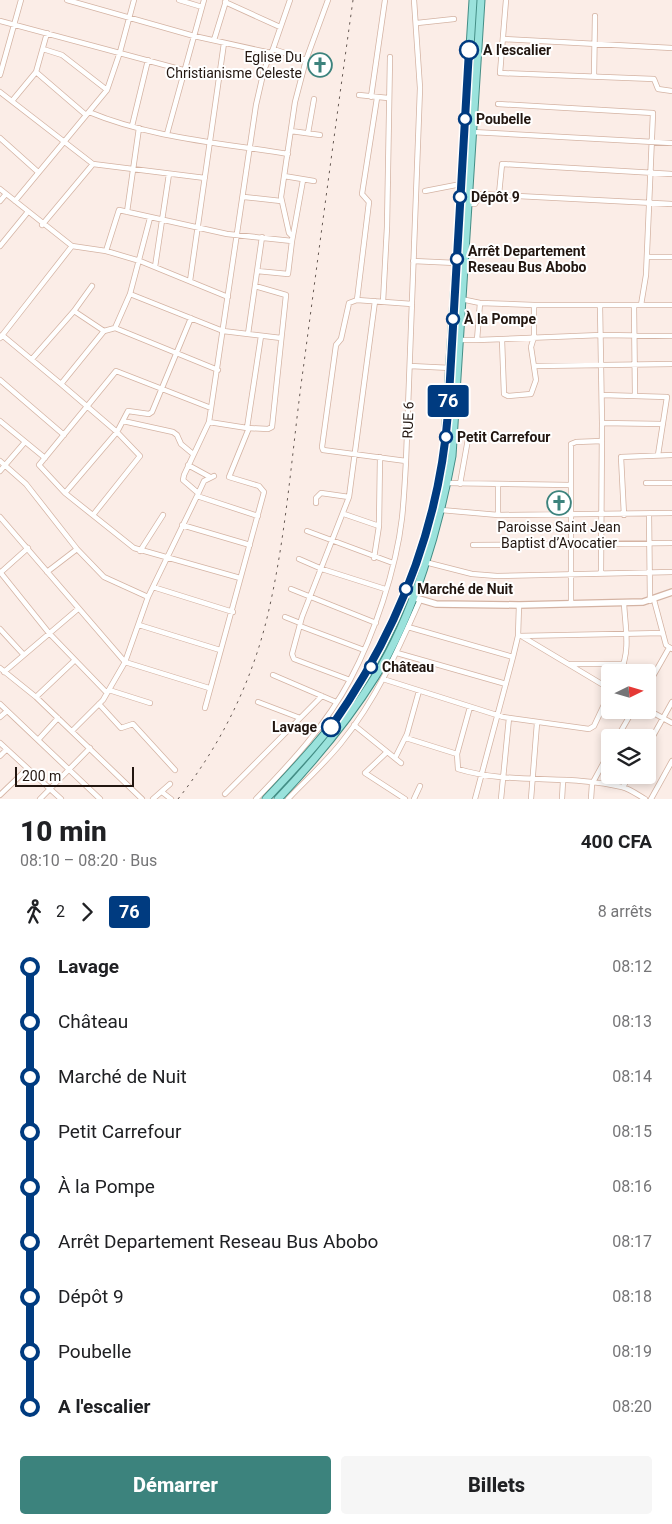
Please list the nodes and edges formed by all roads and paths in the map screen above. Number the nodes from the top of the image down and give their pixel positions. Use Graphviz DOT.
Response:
graph roads {
  1 [pos="22,0"];
  2 [pos="67,0"];
  3 [pos="134,0"];
  4 [pos="179,0"];
  5 [pos="204,0"];
  6 [pos="290,0"];
  7 [pos="328,0"];
  8 [pos="385,0"];
  9 [pos="414,0"];
  10 [pos="473,0"];
  11 [pos="482,0"];
  12 [pos="506,0"];
  13 [pos="226,1"];
  14 [pos="202,7"];
  15 [pos="595,16"];
  16 [pos="129,18"];
  17 [pos="454,19"];
  18 [pos="0,20"];
  19 [pos="417,23"];
  20 [pos="15,24"];
  21 [pos="280,27"];
  22 [pos="48,33"];
  23 [pos="194,36"];
  24 [pos="503,39"];
  25 [pos="214,40"];
  26 [pos="224,43"];
  27 [pos="593,44"];
  28 [pos="672,48"];
  29 [pos="43,49"];
  30 [pos="272,51"];
  31 [pos="120,52"];
  32 [pos="390,57"];
  33 [pos="148,60"];
  34 [pos="306,60"];
  35 [pos="183,70"];
  36 [pos="36,72"];
  37 [pos="0,75"];
  38 [pos="594,76"];
  39 [pos="107,90"];
  40 [pos="672,91"];
  41 [pos="0,92"];
  42 [pos="359,95"];
  43 [pos="371,97"];
  44 [pos="377,98"];
  45 [pos="388,98"];
  46 [pos="314,99"];
  47 [pos="12,101"];
  48 [pos="498,104"];
  49 [pos="87,114"];
  50 [pos="132,126"];
  51 [pos="139,128"];
  52 [pos="291,131"];
  53 [pos="472,132"];
  54 [pos="308,133"];
  55 [pos="167,134"];
  56 [pos="320,135"];
  57 [pos="0,138"];
  58 [pos="211,141"];
  59 [pos="652,142"];
  60 [pos="63,143"];
  61 [pos="672,143"];
  62 [pos="250,147"];
  63 [pos="288,154"];
  64 [pos="93,164"];
  65 [pos="132,170"];
  66 [pos="38,172"];
  67 [pos="170,174"];
  68 [pos="650,174"];
  69 [pos="672,174"];
  70 [pos="284,176"];
  71 [pos="205,178"];
  72 [pos="303,180"];
  73 [pos="314,181"];
  74 [pos="461,184"];
  75 [pos="0,190"];
  76 [pos="425,191"];
  77 [pos="6,194"];
  78 [pos="499,194"];
  79 [pos="244,197"];
  80 [pos="0,201"];
  81 [pos="15,201"];
  82 [pos="281,201"];
  83 [pos="649,203"];
  84 [pos="467,204"];
  85 [pos="672,204"];
  86 [pos="127,212"];
  87 [pos="27,213"];
  88 [pos="150,218"];
  89 [pos="163,221"];
  90 [pos="42,225"];
  91 [pos="198,228"];
  92 [pos="239,233"];
  93 [pos="262,237"];
  94 [pos="292,239"];
  95 [pos="0,246"];
  96 [pos="72,246"];
  97 [pos="106,251"];
  98 [pos="647,257"];
  99 [pos="672,258"];
  100 [pos="140,261"];
  101 [pos="413,261"];
  102 [pos="456,263"];
  103 [pos="155,267"];
  104 [pos="257,271"];
  105 [pos="190,281"];
  106 [pos="92,286"];
  107 [pos="255,286"];
  108 [pos="130,294"];
  109 [pos="228,297"];
  110 [pos="461,299"];
  111 [pos="358,300"];
  112 [pos="375,301"];
  113 [pos="383,302"];
  114 [pos="480,303"];
  115 [pos="412,304"];
  116 [pos="534,305"];
  117 [pos="641,305"];
  118 [pos="672,305"];
  119 [pos="600,306"];
  120 [pos="634,306"];
  121 [pos="74,311"];
  122 [pos="191,318"];
  123 [pos="114,328"];
  124 [pos="104,331"];
  125 [pos="223,331"];
  126 [pos="248,334"];
  127 [pos="601,335"];
  128 [pos="634,335"];
  129 [pos="261,336"];
  130 [pos="672,336"];
  131 [pos="1,337"];
  132 [pos="534,337"];
  133 [pos="281,338"];
  134 [pos="459,340"];
  135 [pos="477,340"];
  136 [pos="502,340"];
  137 [pos="178,354"];
  138 [pos="32,359"];
  139 [pos="635,364"];
  140 [pos="672,364"];
  141 [pos="602,365"];
  142 [pos="410,366"];
  143 [pos="535,366"];
  144 [pos="454,368"];
  145 [pos="218,370"];
  146 [pos="0,380"];
  147 [pos="61,384"];
  148 [pos="162,388"];
  149 [pos="602,395"];
  150 [pos="635,395"];
  151 [pos="87,408"];
  152 [pos="211,408"];
  153 [pos="0,421"];
  154 [pos="123,421"];
  155 [pos="209,422"];
  156 [pos="602,423"];
  157 [pos="663,424"];
  158 [pos="248,428"];
  159 [pos="117,432"];
  160 [pos="64,435"];
  161 [pos="468,439"];
  162 [pos="602,441"];
  163 [pos="25,442"];
  164 [pos="356,453"];
  165 [pos="193,454"];
  166 [pos="658,455"];
  167 [pos="672,455"];
  168 [pos="380,457"];
  169 [pos="45,458"];
  170 [pos="0,461"];
  171 [pos="406,461"];
  172 [pos="5,465"];
  173 [pos="188,465"];
  174 [pos="0,472"];
  175 [pos="447,482"];
  176 [pos="646,483"];
  177 [pos="672,483"];
  178 [pos="460,484"];
  179 [pos="498,485"];
  180 [pos="570,485"];
  181 [pos="65,493"];
  182 [pos="198,495"];
  183 [pos="349,497"];
  184 [pos="316,503"];
  185 [pos="441,510"];
  186 [pos="672,513"];
  187 [pos="344,514"];
  188 [pos="624,514"];
  189 [pos="649,514"];
  190 [pos="93,515"];
  191 [pos="163,515"];
  192 [pos="570,515"];
  193 [pos="602,515"];
  194 [pos="258,516"];
  195 [pos="498,516"];
  196 [pos="0,517"];
  197 [pos="182,525"];
  198 [pos="379,526"];
  199 [pos="307,531"];
  200 [pos="332,542"];
  201 [pos="672,543"];
  202 [pos="570,544"];
  203 [pos="602,544"];
  204 [pos="649,544"];
  205 [pos="250,545"];
  206 [pos="474,546"];
  207 [pos="28,548"];
  208 [pos="77,549"];
  209 [pos="140,551"];
  210 [pos="166,557"];
  211 [pos="374,558"];
  212 [pos="299,559"];
  213 [pos="425,562"];
  214 [pos="393,563"];
  215 [pos="322,569"];
  216 [pos="47,572"];
  217 [pos="672,572"];
  218 [pos="0,573"];
  219 [pos="601,573"];
  220 [pos="649,573"];
  221 [pos="570,574"];
  222 [pos="240,578"];
  223 [pos="153,587"];
  224 [pos="291,588"];
  225 [pos="385,589"];
  226 [pos="672,592"];
  227 [pos="311,596"];
  228 [pos="148,597"];
  229 [pos="416,598"];
  230 [pos="652,601"];
  231 [pos="624,603"];
  232 [pos="571,604"];
  233 [pos="519,605"];
  234 [pos="78,609"];
  235 [pos="232,612"];
  236 [pos="286,617"];
  237 [pos="376,623"];
  238 [pos="139,625"];
  239 [pos="300,625"];
  240 [pos="408,627"];
  241 [pos="0,629"];
  242 [pos="50,633"];
  243 [pos="663,633"];
  244 [pos="626,634"];
  245 [pos="520,636"];
  246 [pos="671,648"];
  247 [pos="220,650"];
  248 [pos="364,650"];
  249 [pos="397,653"];
  250 [pos="23,654"];
  251 [pos="514,657"];
  252 [pos="75,660"];
  253 [pos="125,662"];
  254 [pos="569,664"];
  255 [pos="601,664"];
  256 [pos="624,664"];
  257 [pos="2,670"];
  258 [pos="656,672"];
  259 [pos="272,675"];
  260 [pos="383,678"];
  261 [pos="350,680"];
  262 [pos="506,684"];
  263 [pos="601,685"];
  264 [pos="209,688"];
  265 [pos="108,691"];
  266 [pos="419,691"];
  267 [pos="322,696"];
  268 [pos="36,698"];
  269 [pos="258,702"];
  270 [pos="336,702"];
  271 [pos="672,702"];
  272 [pos="150,703"];
  273 [pos="0,704"];
  274 [pos="99,704"];
  275 [pos="470,707"];
  276 [pos="205,708"];
  277 [pos="601,710"];
  278 [pos="7,711"];
  279 [pos="656,714"];
  280 [pos="497,715"];
  281 [pos="0,717"];
  282 [pos="58,718"];
  283 [pos="300,718"];
  284 [pos="510,718"];
  285 [pos="663,718"];
  286 [pos="537,723"];
  287 [pos="672,723"];
  288 [pos="354,725"];
  289 [pos="72,731"];
  290 [pos="656,731"];
  291 [pos="406,738"];
  292 [pos="38,740"];
  293 [pos="0,743"];
  294 [pos="90,748"];
  295 [pos="6,750"];
  296 [pos="387,752"];
  297 [pos="457,754"];
  298 [pos="0,756"];
  299 [pos="395,758"];
  300 [pos="672,761"];
  301 [pos="401,763"];
  302 [pos="601,768"];
  303 [pos="27,769"];
  304 [pos="69,769"];
  305 [pos="175,770"];
  306 [pos="480,776"];
  307 [pos="503,777"];
  308 [pos="532,778"];
  309 [pos="563,781"];
  310 [pos="170,784"];
  311 [pos="592,784"];
  312 [pos="626,784"];
  313 [pos="420,786"];
  314 [pos="624,787"];
  315 [pos="50,789"];
  316 [pos="162,792"];
  317 [pos="226,794"];
  318 [pos="0,795"];
  319 [pos="40,799"];
  320 [pos="61,799"];
  321 [pos="100,799"];
  322 [pos="142,799"];
  323 [pos="153,799"];
  324 [pos="171,799"];
  325 [pos="256,799"];
  326 [pos="266,799"];
  327 [pos="278,799"];
  328 [pos="288,799"];
  329 [pos="405,799"];
  330 [pos="414,799"];
  331 [pos="475,799"];
  332 [pos="501,799"];
  333 [pos="530,799"];
  334 [pos="562,799"];
  335 [pos="592,799"];
  336 [pos="645,799"];
  337 [pos="651,799"];
  1 -- 20 [label="street"];
  2 -- 16 [label="street"];
  3 -- 16 [label="street"];
  4 -- 14 [label="street"];
  5 -- 14 [label="street"];
  6 -- 21 [label="street"];
  7 -- 34 [label="street"];
  8 -- 43 [label="street"];
  9 -- 19 [label="street, RUE 6"];
  10 -- 74 [label="main road"];
  11 -- 53 [label="main road"];
  12 -- 24 [label="street"];
  13 -- 21 [label="street"];
  13 -- 25 [label="street"];
  14 -- 23 [label="street"];
  15 -- 27 [label="street"];
  16 -- 23 [label="street"];
  16 -- 31 [label="street"];
  17 -- 19 [label="street"];
  18 -- 20 [label="street"];
  19 -- 101 [label="street, RUE 6"];
  20 -- 22 [label="street"];
  20 -- 37 [label="street"];
  21 -- 30 [label="street"];
  22 -- 29 [label="street"];
  22 -- 31 [label="street"];
  23 -- 25 [label="street"];
  23 -- 35 [label="street"];
  24 -- 27 [label="street"];
  24 -- 38 [label="street"];
  25 -- 26 [label="street"];
  26 -- 30 [label="street"];
  26 -- 58 [label="street"];
  27 -- 28 [label="street"];
  27 -- 38 [label="street"];
  29 -- 36 [label="street"];
  29 -- 39 [label="street"];
  30 -- 34 [label="street"];
  30 -- 62 [label="street"];
  31 -- 33 [label="street"];
  31 -- 39 [label="street"];
  32 -- 45 [label="street"];
  33 -- 35 [label="street"];
  33 -- 50 [label="street"];
  34 -- 52 [label="street"];
  35 -- 55 [label="street"];
  36 -- 47 [label="street"];
  36 -- 49 [label="street"];
  38 -- 40 [label="street"];
  39 -- 49 [label="street"];
  41 -- 47 [label="street"];
  42 -- 43 [label="street"];
  43 -- 44 [label="street"];
  44 -- 45 [label="street"];
  44 -- 111 [label="street"];
  45 -- 113 [label="street"];
  46 -- 54 [label="street"];
  47 -- 60 [label="street"];
  48 -- 59 [label="street"];
  49 -- 50 [label="street"];
  49 -- 60 [label="street"];
  50 -- 51 [label="street"];
  51 -- 55 [label="street"];
  51 -- 65 [label="street"];
  52 -- 54 [label="street"];
  52 -- 63 [label="street"];
  53 -- 59 [label="street"];
  53 -- 84 [label="main road"];
  54 -- 56 [label="street"];
  55 -- 58 [label="street"];
  57 -- 66 [label="street"];
  58 -- 62 [label="street"];
  58 -- 71 [label="street"];
  59 -- 61 [label="street"];
  59 -- 68 [label="street"];
  60 -- 64 [label="street"];
  60 -- 66 [label="street"];
  62 -- 63 [label="street"];
  62 -- 79 [label="street"];
  63 -- 70 [label="street"];
  64 -- 65 [label="street"];
  64 -- 90 [label="street"];
  65 -- 67 [label="street"];
  65 -- 86 [label="street"];
  66 -- 81 [label="street"];
  67 -- 71 [label="street"];
  67 -- 89 [label="street"];
  68 -- 69 [label="street"];
  68 -- 78 [label="street"];
  68 -- 83 [label="street"];
  70 -- 72 [label="street"];
  70 -- 82 [label="street"];
  71 -- 91 [label="street"];
  72 -- 73 [label="street"];
  72 -- 94 [label="street"];
  74 -- 76 [label="street"];
  74 -- 102 [label="main road"];
  75 -- 77 [label="street"];
  77 -- 80 [label="street"];
  77 -- 81 [label="street"];
  78 -- 83 [label="street"];
  78 -- 84 [label="street"];
  79 -- 82 [label="street"];
  79 -- 92 [label="street"];
  81 -- 87 [label="street"];
  82 -- 94 [label="street"];
  83 -- 85 [label="street"];
  83 -- 98 [label="street"];
  84 -- 110 [label="main road"];
  86 -- 88 [label="street"];
  86 -- 97 [label="street"];
  87 -- 90 [label="street"];
  87 -- 95 [label="street"];
  88 -- 89 [label="street"];
  88 -- 100 [label="street"];
  89 -- 91 [label="street"];
  89 -- 103 [label="street"];
  90 -- 96 [label="street"];
  91 -- 92 [label="street"];
  91 -- 105 [label="street"];
  92 -- 93 [label="street"];
  92 -- 109 [label="street"];
  93 -- 94 [label="street"];
  93 -- 104 [label="street"];
  94 -- 104 [label="street"];
  96 -- 97 [label="street"];
  96 -- 131 [label="street"];
  97 -- 100 [label="street"];
  98 -- 99 [label="street"];
  98 -- 117 [label="street"];
  100 -- 103 [label="street"];
  100 -- 108 [label="street"];
  101 -- 102 [label="street"];
  101 -- 115 [label="street, RUE 6"];
  102 -- 144 [label="main road"];
  103 -- 105 [label="street"];
  104 -- 107 [label="street"];
  105 -- 109 [label="street"];
  106 -- 121 [label="street"];
  107 -- 126 [label="street"];
  107 -- 133 [label="street"];
  108 -- 122 [label="street"];
  108 -- 123 [label="street"];
  109 -- 125 [label="street"];
  110 -- 114 [label="street"];
  110 -- 134 [label="main road"];
  111 -- 112 [label="street"];
  111 -- 164 [label="street"];
  112 -- 113 [label="street"];
  112 -- 164 [label="street"];
  113 -- 115 [label="street"];
  114 -- 116 [label="street"];
  114 -- 135 [label="street"];
  115 -- 142 [label="street, RUE 6"];
  116 -- 119 [label="street"];
  116 -- 132 [label="street"];
  117 -- 118 [label="street"];
  117 -- 120 [label="street"];
  119 -- 120 [label="street"];
  119 -- 127 [label="street"];
  120 -- 128 [label="street"];
  121 -- 124 [label="street"];
  121 -- 138 [label="street"];
  122 -- 125 [label="street"];
  122 -- 137 [label="street"];
  123 -- 124 [label="street"];
  123 -- 137 [label="street"];
  124 -- 147 [label="street"];
  125 -- 126 [label="street"];
  125 -- 145 [label="street"];
  126 -- 129 [label="street"];
  127 -- 128 [label="street"];
  127 -- 132 [label="street"];
  127 -- 141 [label="street"];
  128 -- 130 [label="street"];
  128 -- 139 [label="street"];
  129 -- 133 [label="street"];
  129 -- 158 [label="street"];
  131 -- 138 [label="street"];
  132 -- 136 [label="street"];
  132 -- 143 [label="street"];
  133 -- 158 [label="street"];
  134 -- 135 [label="street"];
  134 -- 144 [label="main road"];
  135 -- 136 [label="street"];
  136 -- 143 [label="street"];
  137 -- 145 [label="street"];
  137 -- 148 [label="street"];
  138 -- 147 [label="street"];
  139 -- 140 [label="street"];
  139 -- 141 [label="street"];
  139 -- 150 [label="street"];
  141 -- 143 [label="street"];
  141 -- 149 [label="street"];
  142 -- 144 [label="street"];
  142 -- 171 [label="street, RUE 6"];
  144 -- 175 [label="main road"];
  144 -- 326 [label="main road"];
  145 -- 152 [label="street"];
  146 -- 160 [label="street"];
  147 -- 151 [label="street"];
  148 -- 151 [label="street"];
  148 -- 152 [label="street"];
  148 -- 154 [label="street"];
  149 -- 150 [label="street"];
  149 -- 156 [label="street"];
  150 -- 157 [label="street"];
  151 -- 159 [label="street"];
  151 -- 160 [label="street"];
  152 -- 155 [label="street"];
  153 -- 163 [label="street"];
  154 -- 159 [label="street"];
  154 -- 165 [label="street"];
  155 -- 158 [label="street"];
  155 -- 165 [label="street"];
  156 -- 157 [label="street"];
  156 -- 162 [label="street"];
  157 -- 166 [label="street"];
  158 -- 194 [label="street"];
  159 -- 181 [label="street"];
  159 -- 190 [label="street"];
  160 -- 169 [label="street"];
  161 -- 178 [label="street"];
  162 -- 180 [label="street"];
  162 -- 193 [label="street"];
  163 -- 169 [label="street"];
  163 -- 172 [label="street"];
  164 -- 168 [label="street"];
  164 -- 183 [label="street"];
  165 -- 173 [label="street"];
  166 -- 167 [label="street"];
  166 -- 188 [label="street"];
  168 -- 171 [label="street"];
  168 -- 198 [label="street"];
  169 -- 181 [label="street"];
  170 -- 172 [label="street"];
  171 -- 214 [label="street, RUE 6"];
  172 -- 174 [label="street"];
  172 -- 208 [label="street"];
  173 -- 182 [label="street"];
  173 -- 182 [label="street"];
  175 -- 178 [label="street"];
  175 -- 185 [label="main road"];
  176 -- 177 [label="street"];
  178 -- 179 [label="street"];
  179 -- 180 [label="street"];
  179 -- 195 [label="street"];
  180 -- 192 [label="street"];
  181 -- 190 [label="street"];
  182 -- 194 [label="street"];
  182 -- 197 [label="street"];
  183 -- 184 [label="street"];
  183 -- 187 [label="street"];
  185 -- 195 [label="street"];
  185 -- 213 [label="main road"];
  186 -- 189 [label="street"];
  187 -- 198 [label="street"];
  187 -- 200 [label="street"];
  188 -- 189 [label="street"];
  188 -- 193 [label="street"];
  189 -- 204 [label="street"];
  190 -- 209 [label="street"];
  191 -- 209 [label="street"];
  192 -- 193 [label="street"];
  192 -- 195 [label="street"];
  192 -- 202 [label="street"];
  193 -- 203 [label="street"];
  194 -- 205 [label="street"];
  196 -- 207 [label="street"];
  197 -- 205 [label="street"];
  197 -- 210 [label="street"];
  198 -- 211 [label="street"];
  199 -- 200 [label="street"];
  200 -- 211 [label="street"];
  200 -- 215 [label="street"];
  201 -- 204 [label="street"];
  202 -- 203 [label="street"];
  202 -- 206 [label="street"];
  202 -- 221 [label="street"];
  203 -- 204 [label="street"];
  203 -- 219 [label="street"];
  204 -- 220 [label="street"];
  205 -- 222 [label="street"];
  207 -- 216 [label="street"];
  207 -- 218 [label="street"];
  208 -- 216 [label="street"];
  208 -- 228 [label="street"];
  209 -- 210 [label="street"];
  210 -- 222 [label="street"];
  210 -- 223 [label="street"];
  211 -- 214 [label="street"];
  212 -- 215 [label="street"];
  213 -- 221 [label="street"];
  213 -- 229 [label="main road"];
  214 -- 225 [label="street, RUE 6"];
  215 -- 225 [label="street"];
  215 -- 227 [label="street"];
  216 -- 234 [label="street"];
  217 -- 220 [label="street"];
  218 -- 242 [label="street"];
  219 -- 220 [label="street"];
  219 -- 221 [label="street"];
  220 -- 230 [label="street"];
  221 -- 232 [label="street"];
  222 -- 235 [label="street"];
  223 -- 228 [label="street"];
  223 -- 235 [label="street"];
  224 -- 227 [label="street"];
  225 -- 237 [label="street, RUE 6"];
  226 -- 230 [label="street"];
  227 -- 237 [label="street"];
  227 -- 239 [label="street"];
  228 -- 238 [label="street"];
  229 -- 233 [label="street"];
  229 -- 240 [label="street"];
  229 -- 327 [label="main road"];
  230 -- 231 [label="street"];
  230 -- 243 [label="street"];
  231 -- 232 [label="street"];
  231 -- 244 [label="street"];
  232 -- 233 [label="street"];
  233 -- 245 [label="street"];
  234 -- 242 [label="street"];
  234 -- 253 [label="street"];
  235 -- 247 [label="street"];
  236 -- 239 [label="street"];
  237 -- 248 [label="street, RUE 6"];
  238 -- 247 [label="street"];
  238 -- 253 [label="street"];
  239 -- 248 [label="street"];
  239 -- 261 [label="street"];
  240 -- 249 [label="street"];
  240 -- 251 [label="street"];
  241 -- 250 [label="street"];
  242 -- 250 [label="street"];
  242 -- 252 [label="street"];
  243 -- 244 [label="street"];
  243 -- 246 [label="street"];
  244 -- 245 [label="street"];
  244 -- 256 [label="street"];
  245 -- 251 [label="street"];
  245 -- 254 [label="street"];
  246 -- 258 [label="street"];
  247 -- 264 [label="street"];
  248 -- 261 [label="street, RUE 6"];
  249 -- 260 [label="street"];
  249 -- 262 [label="street"];
  250 -- 257 [label="street"];
  251 -- 262 [label="street"];
  252 -- 265 [label="street"];
  252 -- 268 [label="street"];
  253 -- 264 [label="street"];
  253 -- 265 [label="street"];
  254 -- 255 [label="street"];
  254 -- 263 [label="street"];
  257 -- 268 [label="street"];
  259 -- 267 [label="street"];
  260 -- 266 [label="street"];
  260 -- 288 [label="street"];
  261 -- 270 [label="street, RUE 6"];
  262 -- 280 [label="street"];
  264 -- 276 [label="street"];
  265 -- 272 [label="street"];
  265 -- 274 [label="street"];
  266 -- 275 [label="street"];
  266 -- 291 [label="street"];
  267 -- 270 [label="street"];
  267 -- 283 [label="street"];
  268 -- 282 [label="street"];
  269 -- 283 [label="street"];
  270 -- 325 [label="street, RUE 6"];
  271 -- 285 [label="street"];
  273 -- 278 [label="street"];
  274 -- 289 [label="street"];
  274 -- 305 [label="street"];
  275 -- 280 [label="street"];
  275 -- 297 [label="street"];
  277 -- 286 [label="street"];
  278 -- 281 [label="street"];
  278 -- 292 [label="street"];
  279 -- 285 [label="street"];
  280 -- 284 [label="street"];
  280 -- 306 [label="street"];
  282 -- 289 [label="street"];
  282 -- 292 [label="street"];
  283 -- 317 [label="street"];
  284 -- 286 [label="street"];
  284 -- 307 [label="street"];
  285 -- 287 [label="street"];
  285 -- 290 [label="street"];
  286 -- 308 [label="street"];
  288 -- 296 [label="street"];
  288 -- 328 [label="street"];
  289 -- 294 [label="street"];
  291 -- 297 [label="street"];
  291 -- 299 [label="street"];
  292 -- 304 [label="street"];
  293 -- 295 [label="street"];
  294 -- 304 [label="street"];
  294 -- 322 [label="street"];
  295 -- 298 [label="street"];
  295 -- 303 [label="street"];
  296 -- 299 [label="street"];
  296 -- 329 [label="street"];
  297 -- 306 [label="street"];
  299 -- 301 [label="street"];
  300 -- 337 [label="street"];
  302 -- 311 [label="street"];
  303 -- 315 [label="street"];
  303 -- 318 [label="street"];
  304 -- 315 [label="street"];
  304 -- 321 [label="street"];
  306 -- 307 [label="street"];
  306 -- 331 [label="street"];
  307 -- 308 [label="street"];
  307 -- 332 [label="street"];
  308 -- 309 [label="street"];
  308 -- 333 [label="street"];
  309 -- 311 [label="street"];
  309 -- 334 [label="street"];
  310 -- 316 [label="street"];
  311 -- 314 [label="street"];
  311 -- 335 [label="street"];
  312 -- 314 [label="street"];
  313 -- 330 [label="street"];
  314 -- 336 [label="street"];
  315 -- 319 [label="street"];
  315 -- 320 [label="street"];
  316 -- 323 [label="street"];
  316 -- 324 [label="street"];
}
